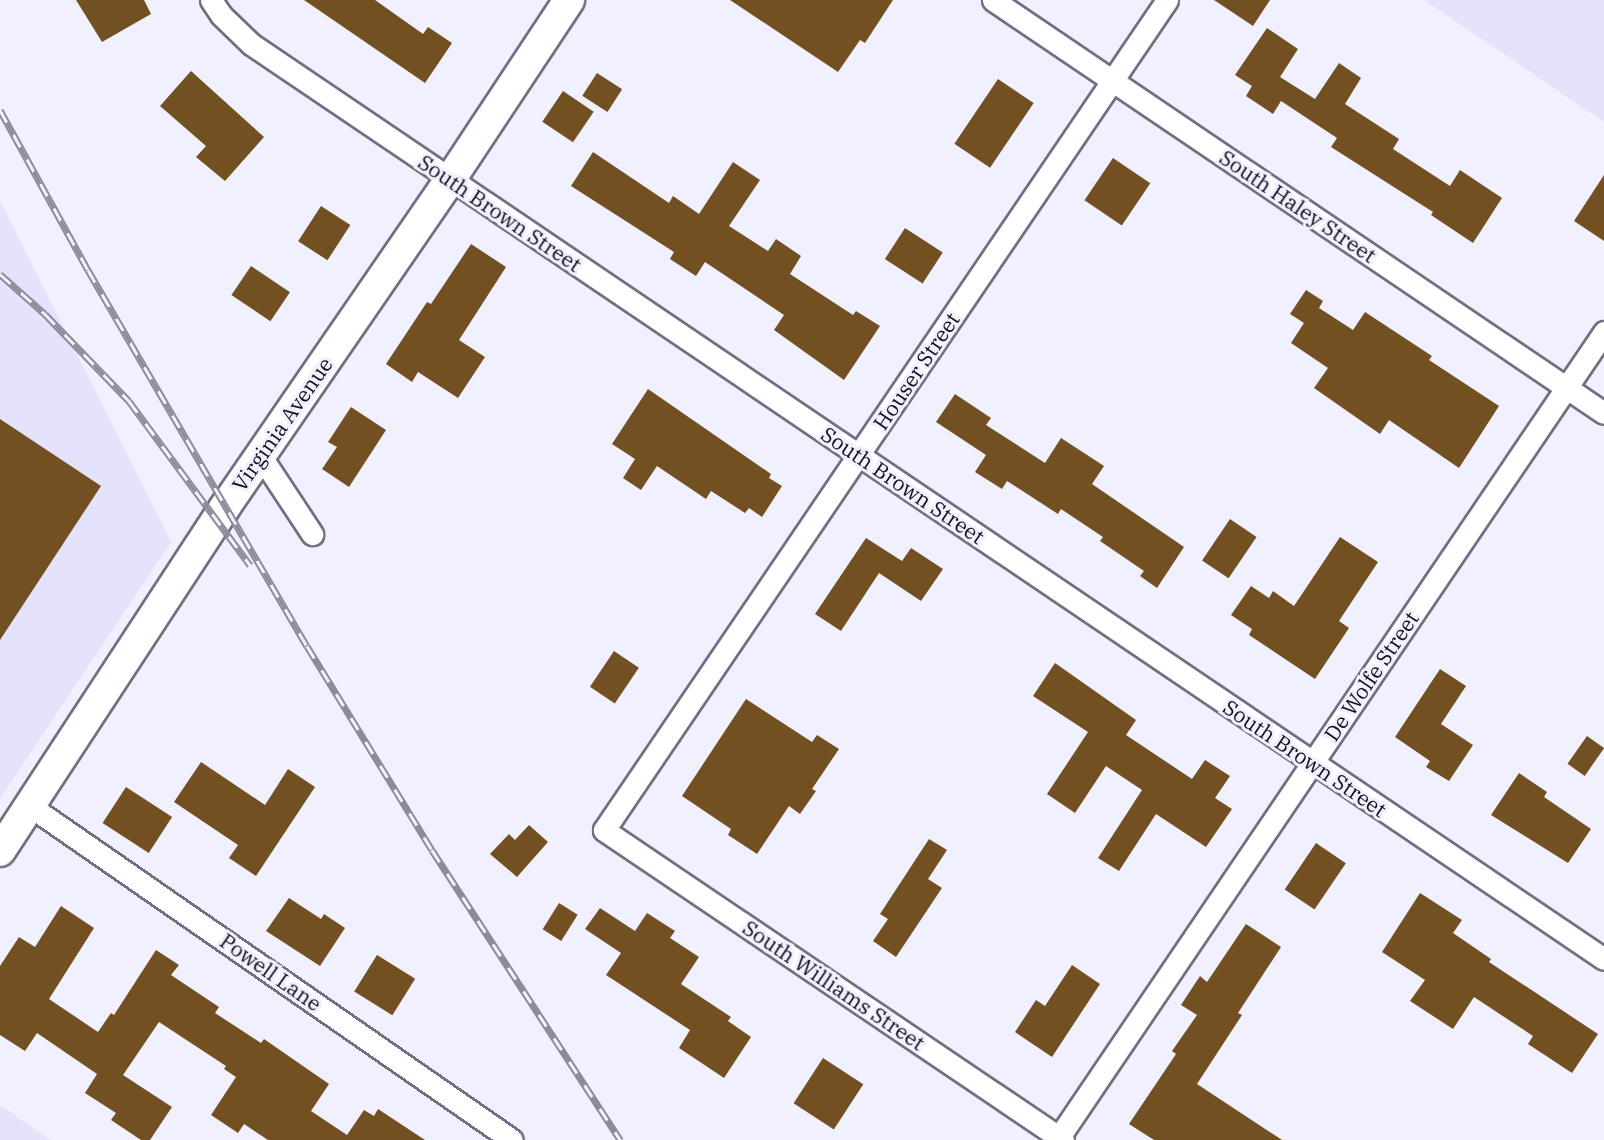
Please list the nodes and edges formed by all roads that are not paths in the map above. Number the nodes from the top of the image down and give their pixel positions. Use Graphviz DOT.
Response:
graph roads {
  1 [pos="211,0"];
  2 [pos="569,0"];
  3 [pos="993,0"];
  4 [pos="1167,0"];
  5 [pos="1112,81"];
  6 [pos="450,180"];
  7 [pos="1604,332"];
  8 [pos="1566,387"];
  9 [pos="1604,413"];
  10 [pos="260,455"];
  11 [pos="858,455"];
  12 [pos="312,534"];
  13 [pos="1312,763"];
  14 [pos="30,806"];
  15 [pos="604,830"];
  16 [pos="0,851"];
  17 [pos="1604,959"];
  18 [pos="1059,1139"];
  19 [pos="512,1140"];
  1 -- 6 [label="street, South Brown Street"];
  2 -- 6 [label="street, Virginia Avenue"];
  3 -- 5 [label="street, South Haley Street"];
  4 -- 5 [label="street, Houser Street"];
  5 -- 8 [label="street, South Haley Street"];
  5 -- 11 [label="street, Houser Street"];
  6 -- 10 [label="street, Virginia Avenue"];
  6 -- 11 [label="street, South Brown Street"];
  7 -- 8 [label="street, De Wolfe Street"];
  8 -- 9 [label="street, South Haley Street"];
  8 -- 13 [label="street, De Wolfe Street"];
  10 -- 12 [label="street"];
  10 -- 14 [label="street, Virginia Avenue"];
  11 -- 13 [label="street, South Brown Street"];
  11 -- 15 [label="street, Houser Street"];
  13 -- 17 [label="street, South Brown Street"];
  13 -- 18 [label="street, De Wolfe Street"];
  14 -- 16 [label="street, Virginia Avenue"];
  14 -- 19 [label="street, Powell Lane"];
  15 -- 18 [label="street, South Williams Street"];
}
